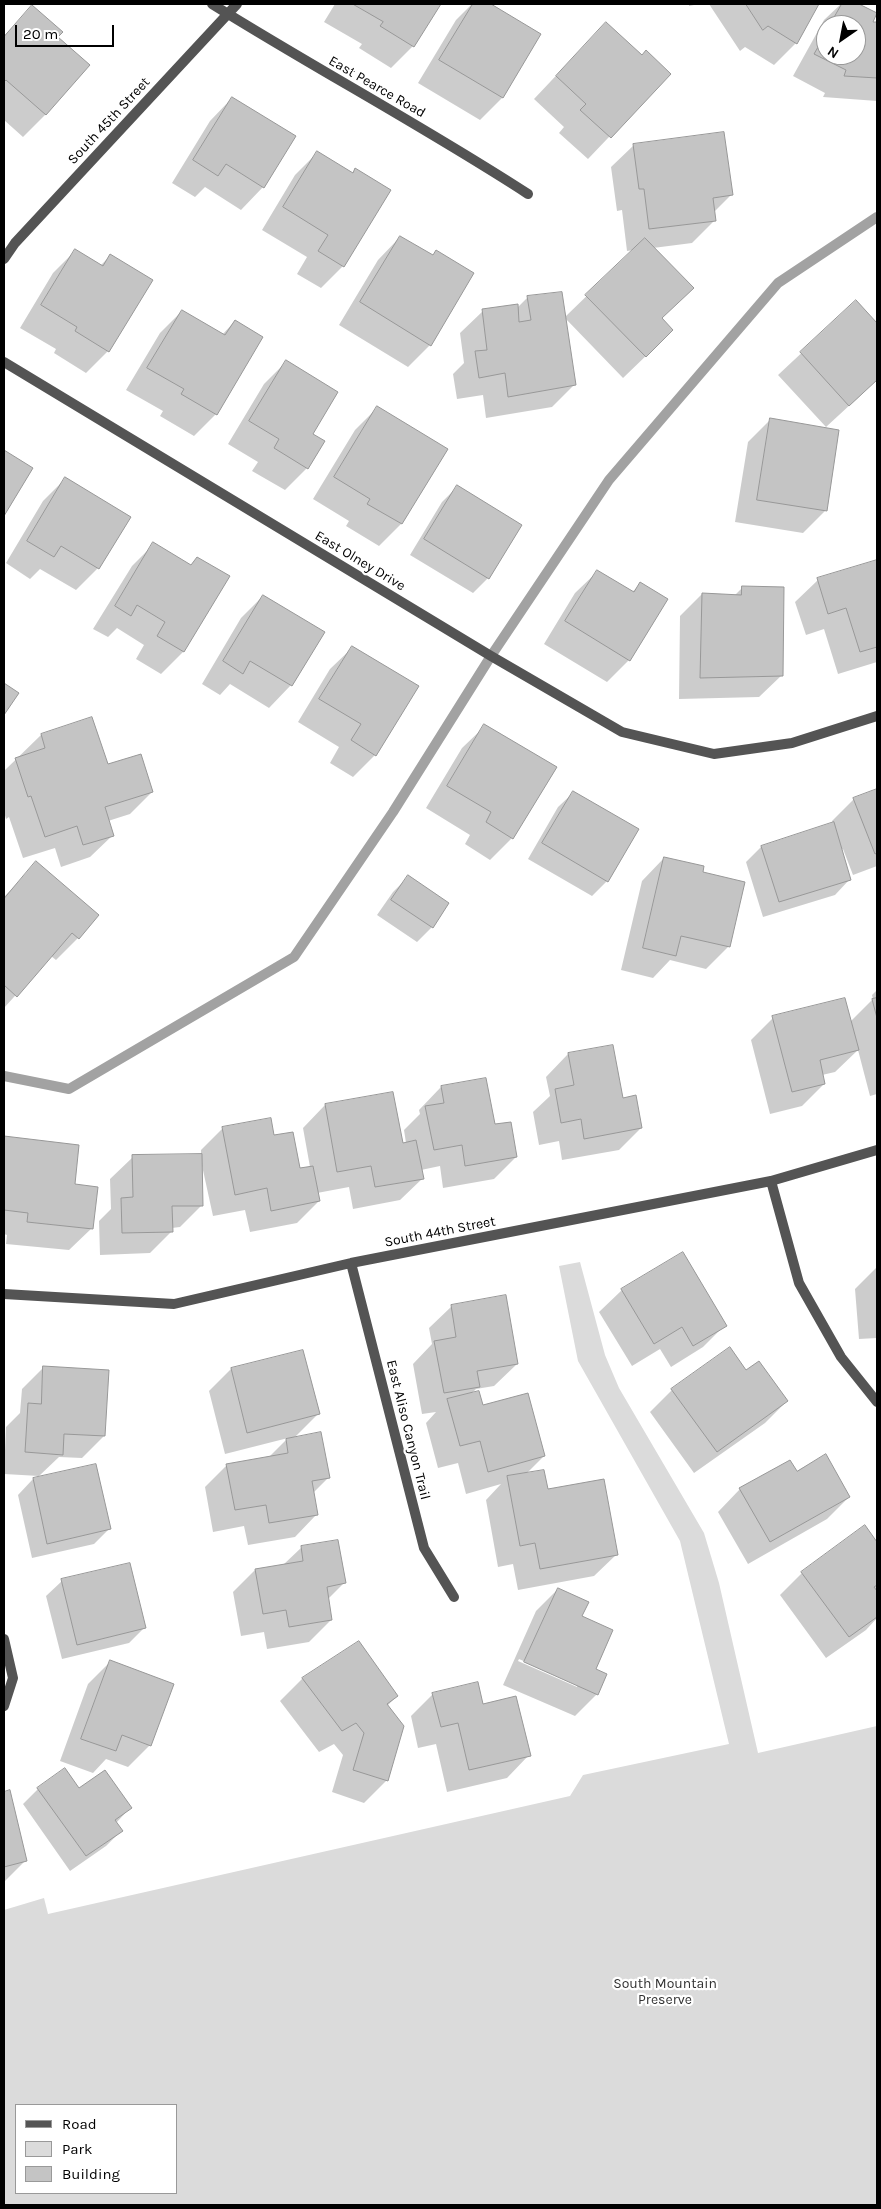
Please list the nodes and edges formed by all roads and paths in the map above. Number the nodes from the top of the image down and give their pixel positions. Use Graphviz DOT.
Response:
graph roads {
  1 [pos="212,4"];
  2 [pos="237,4"];
  3 [pos="227,13"];
  4 [pos="528,194"];
  5 [pos="4,260"];
  6 [pos="4,362"];
  7 [pos="877,716"];
  8 [pos="877,1150"];
  9 [pos="771,1181"];
  10 [pos="351,1264"];
  11 [pos="4,1294"];
  12 [pos="877,1402"];
  13 [pos="454,1598"];
  14 [pos="4,1639"];
  15 [pos="4,1706"];
  1 -- 3 [label="street, East Pearce Road"];
  2 -- 3 [label="street, South 45th Street"];
  3 -- 4 [label="street, East Pearce Road"];
  3 -- 5 [label="street, South 45th Street"];
  6 -- 7 [label="street, East Olney Drive"];
  8 -- 9 [label="street, South 44th Street"];
  9 -- 10 [label="street, South 44th Street"];
  9 -- 12 [label="street"];
  10 -- 11 [label="street, South 44th Street"];
  10 -- 13 [label="street, East Aliso Canyon Trail"];
  14 -- 15 [label="street"];
}
